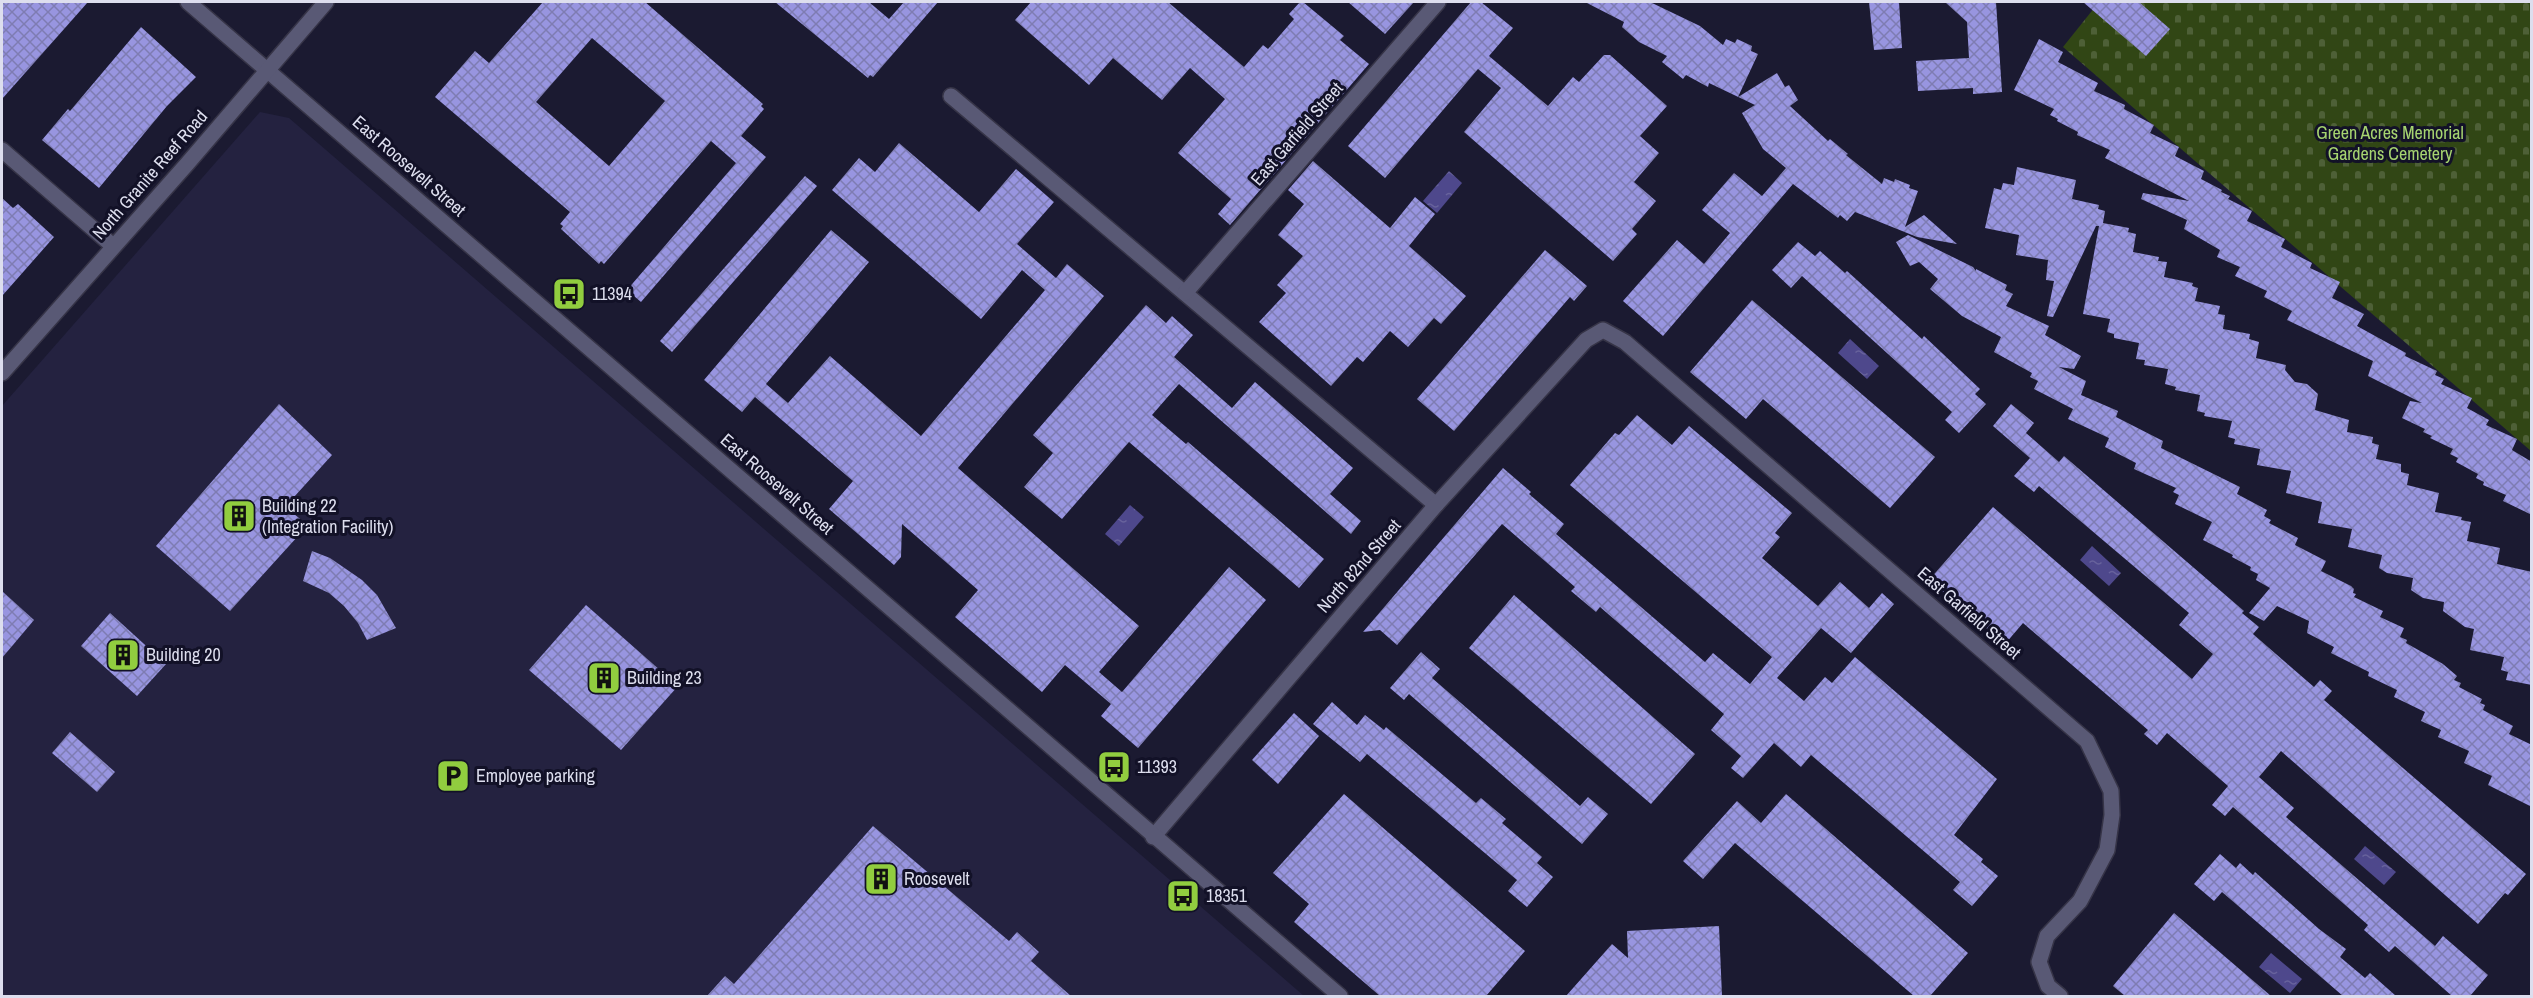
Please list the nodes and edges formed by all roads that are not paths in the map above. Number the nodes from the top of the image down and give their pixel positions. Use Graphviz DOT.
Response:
graph roads {
  1 [pos="188,2"];
  2 [pos="326,2"];
  3 [pos="1438,2"];
  4 [pos="266,69"];
  5 [pos="951,96"];
  6 [pos="2,150"];
  7 [pos="113,246"];
  8 [pos="1185,293"];
  9 [pos="1603,330"];
  10 [pos="2,373"];
  11 [pos="1436,506"];
  12 [pos="1153,837"];
  13 [pos="1340,996"];
  14 [pos="2060,996"];
  1 -- 4 [label="street, East Roosevelt Street"];
  2 -- 4 [label="street, North Granite Reef Road"];
  3 -- 8 [label="street, East Garfield Street"];
  4 -- 7 [label="street, North Granite Reef Road"];
  4 -- 12 [label="street, East Roosevelt Street"];
  5 -- 8 [label="street"];
  6 -- 7 [label="street"];
  7 -- 10 [label="street, North Granite Reef Road"];
  8 -- 11 [label="street"];
  9 -- 11 [label="street, North 82nd Street"];
  9 -- 14 [label="street, East Garfield Street"];
  11 -- 12 [label="street, North 82nd Street"];
  12 -- 13 [label="street, East Roosevelt Street"];
}
